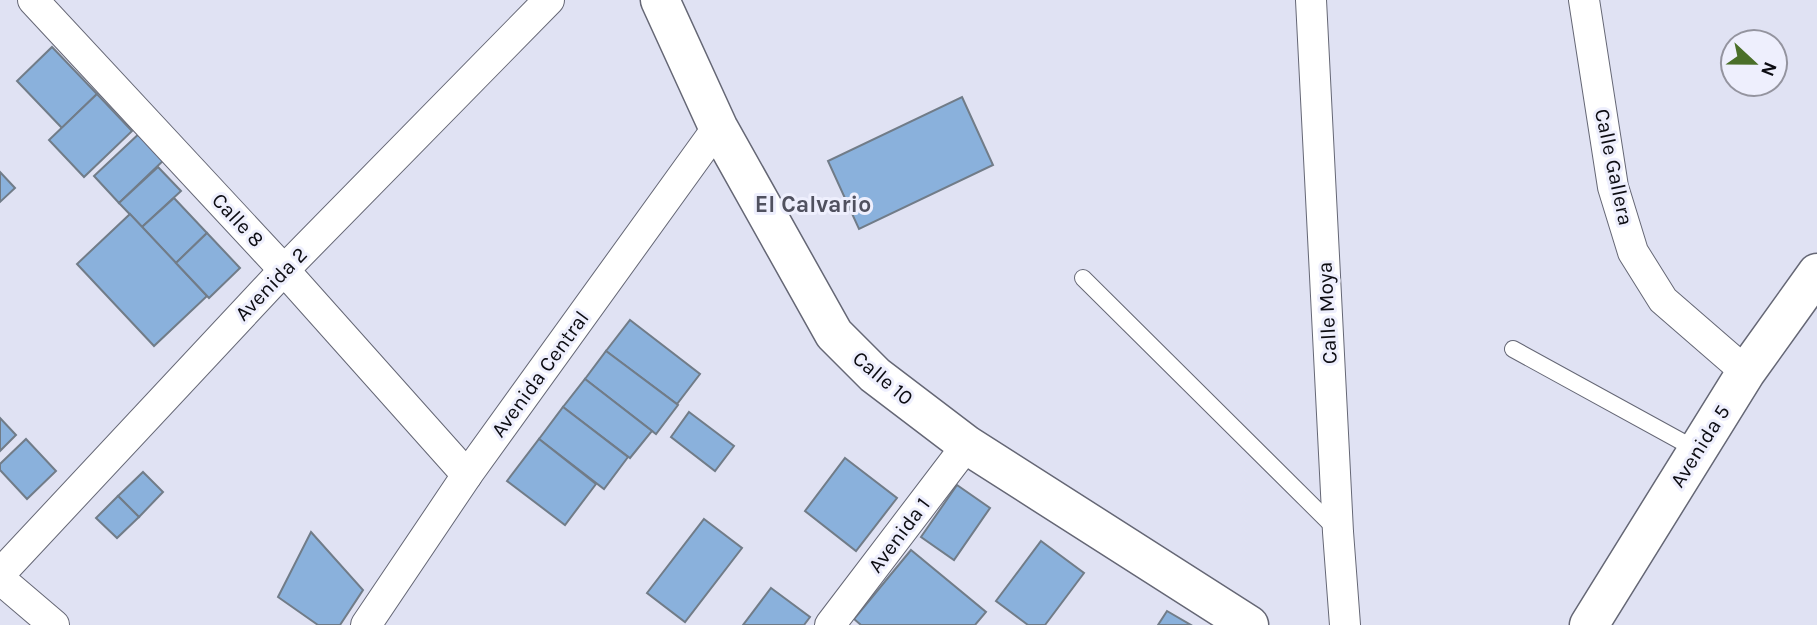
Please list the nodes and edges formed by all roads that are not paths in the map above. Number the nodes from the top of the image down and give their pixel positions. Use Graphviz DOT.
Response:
graph roads {
  1 [pos="33,0"];
  2 [pos="549,0"];
  3 [pos="660,0"];
  4 [pos="1311,0"];
  5 [pos="1584,0"];
  6 [pos="718,127"];
  7 [pos="284,270"];
  8 [pos="1817,273"];
  9 [pos="1083,278"];
  10 [pos="1513,349"];
  11 [pos="1746,372"];
  12 [pos="967,445"];
  13 [pos="1697,450"];
  14 [pos="467,475"];
  15 [pos="1338,532"];
  16 [pos="0,577"];
  17 [pos="54,625"];
  18 [pos="366,625"];
  19 [pos="830,625"];
  20 [pos="1249,625"];
  21 [pos="1345,625"];
  22 [pos="1589,625"];
  1 -- 7 [label="street, Calle 8"];
  2 -- 7 [label="street, Avenida 2"];
  3 -- 6 [label="street, Calle 10"];
  4 -- 15 [label="street, Calle Moya"];
  5 -- 11 [label="street, Calle Gallera"];
  6 -- 12 [label="street, Calle 10"];
  6 -- 14 [label="street, Avenida Central"];
  7 -- 14 [label="street, Calle 8"];
  7 -- 16 [label="street, Avenida 2"];
  8 -- 11 [label="street, Avenida 5"];
  9 -- 15 [label="lane"];
  10 -- 13 [label="lane"];
  11 -- 13 [label="street, Avenida 5"];
  12 -- 19 [label="street, Avenida 1"];
  12 -- 20 [label="street, Calle 10"];
  13 -- 22 [label="street, Avenida 5"];
  14 -- 18 [label="street, Avenida Central"];
  15 -- 21 [label="street, Calle Moya"];
  16 -- 17 [label="street"];
}
